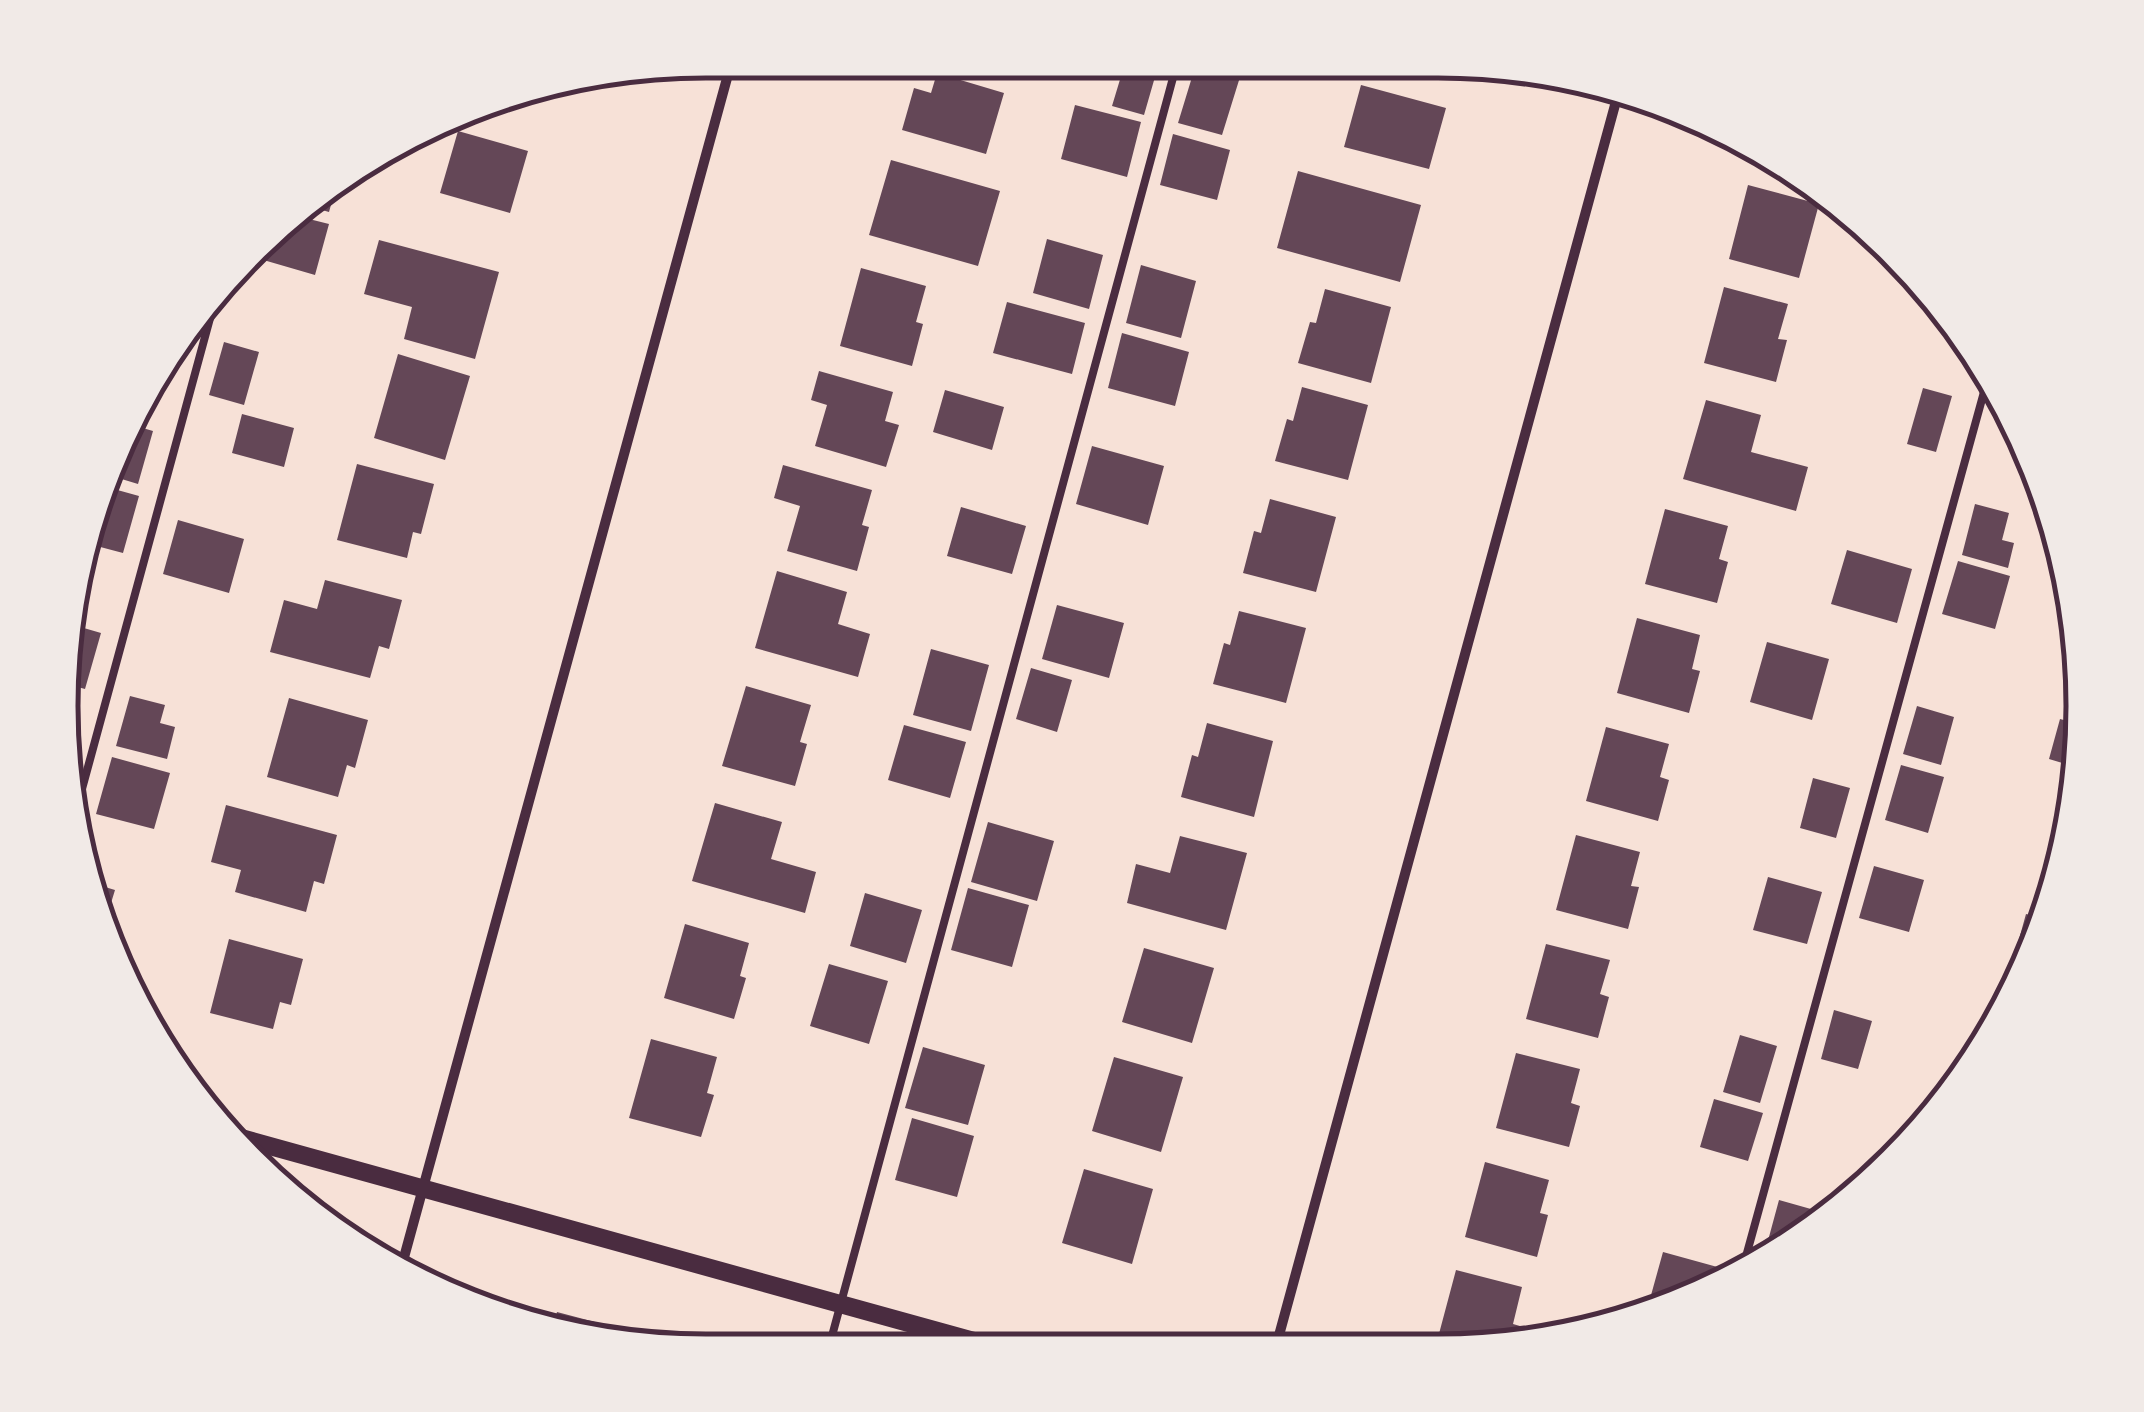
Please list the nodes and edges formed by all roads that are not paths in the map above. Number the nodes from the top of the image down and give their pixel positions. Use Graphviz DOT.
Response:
graph roads {
  1 [pos="727,78"];
  2 [pos="1173,78"];
  3 [pos="1615,103"];
  4 [pos="210,320"];
  5 [pos="1983,394"];
  6 [pos="83,786"];
  7 [pos="254,1142"];
  8 [pos="423,1189"];
  9 [pos="1747,1253"];
  10 [pos="404,1257"];
  11 [pos="841,1305"];
  12 [pos="833,1334"];
  13 [pos="948,1334"];
  14 [pos="1279,1334"];
  1 -- 8 [label="street"];
  2 -- 11 [label="lane"];
  3 -- 14 [label="street"];
  4 -- 6 [label="lane"];
  5 -- 9 [label="lane"];
  7 -- 8 [label="street"];
  8 -- 10 [label="street"];
  8 -- 11 [label="street"];
  11 -- 12 [label="lane"];
  11 -- 13 [label="street"];
}
